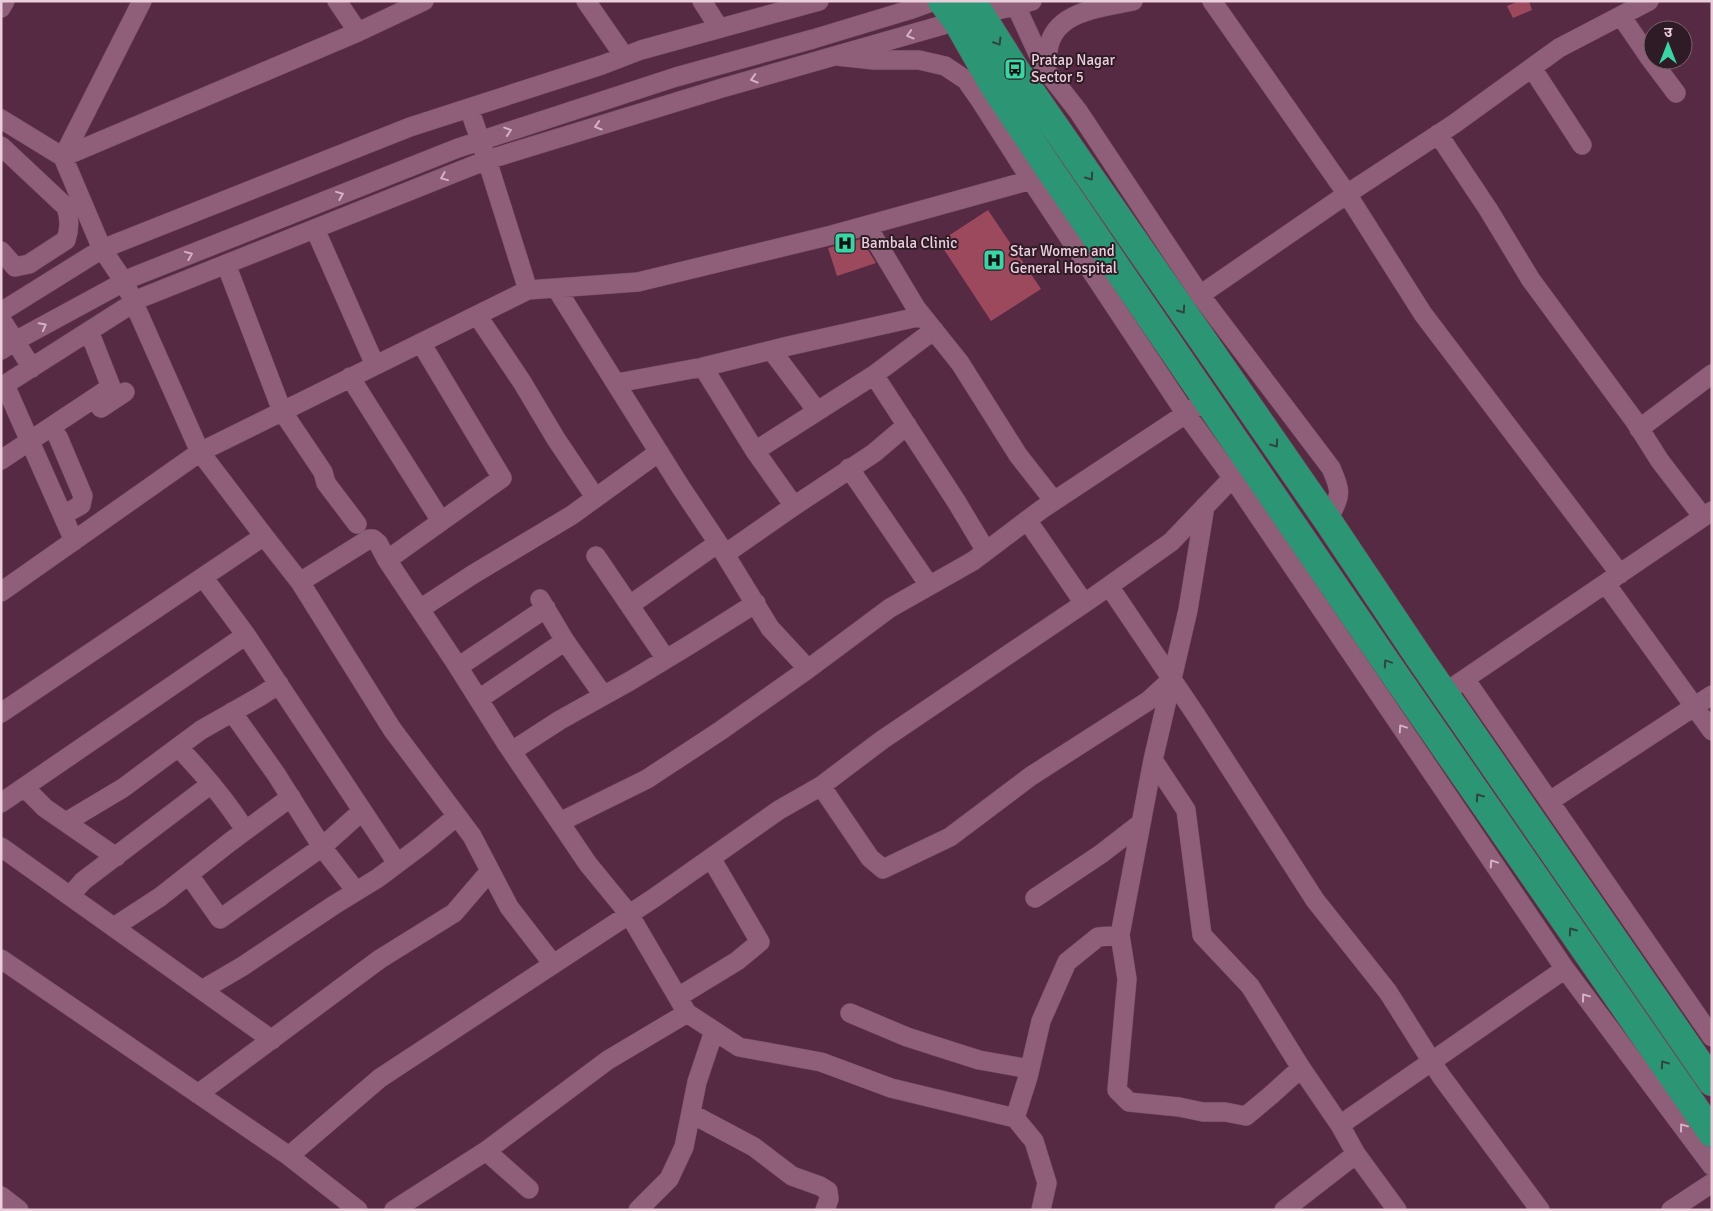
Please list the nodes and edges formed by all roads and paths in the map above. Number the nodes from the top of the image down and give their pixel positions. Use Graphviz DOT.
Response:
graph roads {
  1 [pos="5,1"];
  2 [pos="142,1"];
  3 [pos="336,1"];
  4 [pos="424,1"];
  5 [pos="586,1"];
  6 [pos="702,1"];
  7 [pos="819,1"];
  8 [pos="934,1"];
  9 [pos="1133,1"];
  10 [pos="1212,1"];
  11 [pos="1649,1"];
  12 [pos="1024,4"];
  13 [pos="1,8"];
  14 [pos="963,10"];
  15 [pos="1621,16"];
  16 [pos="719,28"];
  17 [pos="358,32"];
  18 [pos="624,56"];
  19 [pos="837,56"];
  20 [pos="1532,68"];
  21 [pos="1046,69"];
  22 [pos="1676,94"];
  23 [pos="469,108"];
  24 [pos="1,119"];
  25 [pos="1438,134"];
  26 [pos="480,140"];
  27 [pos="1582,145"];
  28 [pos="1,146"];
  29 [pos="63,157"];
  30 [pos="487,160"];
  31 [pos="1041,175"];
  32 [pos="1347,194"];
  33 [pos="867,226"];
  34 [pos="315,229"];
  35 [pos="66,240"];
  36 [pos="102,248"];
  37 [pos="1,251"];
  38 [pos="86,259"];
  39 [pos="226,264"];
  40 [pos="8,272"];
  41 [pos="125,283"];
  42 [pos="556,288"];
  43 [pos="528,290"];
  44 [pos="1200,295"];
  45 [pos="134,302"];
  46 [pos="1,312"];
  47 [pos="477,315"];
  48 [pos="1,319"];
  49 [pos="928,323"];
  50 [pos="89,331"];
  51 [pos="421,343"];
  52 [pos="8,346"];
  53 [pos="772,350"];
  54 [pos="375,365"];
  55 [pos="703,367"];
  56 [pos="32,368"];
  57 [pos="1712,374"];
  58 [pos="874,375"];
  59 [pos="350,377"];
  60 [pos="617,383"];
  61 [pos="3,386"];
  62 [pos="125,392"];
  63 [pos="1197,407"];
  64 [pos="282,411"];
  65 [pos="817,411"];
  66 [pos="907,426"];
  67 [pos="1639,429"];
  68 [pos="58,437"];
  69 [pos="32,446"];
  70 [pos="755,451"];
  71 [pos="200,452"];
  72 [pos="659,452"];
  73 [pos="1,460"];
  74 [pos="850,468"];
  75 [pos="1241,469"];
  76 [pos="596,497"];
  77 [pos="1054,501"];
  78 [pos="794,506"];
  79 [pos="1205,506"];
  80 [pos="1707,514"];
  81 [pos="63,515"];
  82 [pos="1027,520"];
  83 [pos="1328,520"];
  84 [pos="441,521"];
  85 [pos="357,524"];
  86 [pos="264,536"];
  87 [pos="74,541"];
  88 [pos="722,549"];
  89 [pos="986,551"];
  90 [pos="596,556"];
  91 [pos="387,560"];
  92 [pos="203,577"];
  93 [pos="1613,579"];
  94 [pos="300,582"];
  95 [pos="929,585"];
  96 [pos="1110,586"];
  97 [pos="1,592"];
  98 [pos="756,603"];
  99 [pos="1084,603"];
  100 [pos="630,605"];
  101 [pos="420,609"];
  102 [pos="246,634"];
  103 [pos="565,641"];
  104 [pos="666,659"];
  105 [pos="458,667"];
  106 [pos="808,669"];
  107 [pos="1172,679"];
  108 [pos="279,684"];
  109 [pos="1455,686"];
  110 [pos="603,695"];
  111 [pos="1712,695"];
  112 [pos="478,699"];
  113 [pos="1694,706"];
  114 [pos="232,712"];
  115 [pos="1,714"];
  116 [pos="1712,731"];
  117 [pos="178,747"];
  118 [pos="512,751"];
  119 [pos="1152,760"];
  120 [pos="211,784"];
  121 [pos="821,786"];
  122 [pos="24,787"];
  123 [pos="291,797"];
  124 [pos="1550,801"];
  125 [pos="1,803"];
  126 [pos="362,811"];
  127 [pos="457,816"];
  128 [pos="66,822"];
  129 [pos="560,822"];
  130 [pos="1141,823"];
  131 [pos="245,830"];
  132 [pos="1,847"];
  133 [pos="322,847"];
  134 [pos="116,856"];
  135 [pos="710,858"];
  136 [pos="397,863"];
  137 [pos="490,871"];
  138 [pos="190,875"];
  139 [pos="356,891"];
  140 [pos="70,896"];
  141 [pos="1035,898"];
  142 [pos="629,914"];
  143 [pos="114,927"];
  144 [pos="1120,935"];
  145 [pos="1,959"];
  146 [pos="553,964"];
  147 [pos="1565,969"];
  148 [pos="202,990"];
  149 [pos="678,996"];
  150 [pos="688,1013"];
  151 [pos="850,1013"];
  152 [pos="714,1031"];
  153 [pos="1712,1036"];
  154 [pos="272,1040"];
  155 [pos="1431,1061"];
  156 [pos="1030,1068"];
  157 [pos="1300,1068"];
  158 [pos="1712,1082"];
  159 [pos="198,1094"];
  160 [pos="692,1114"];
  161 [pos="1015,1118"];
  162 [pos="1340,1125"];
  163 [pos="1712,1133"];
  164 [pos="486,1151"];
  165 [pos="1356,1154"];
  166 [pos="289,1156"];
  167 [pos="1712,1166"];
  168 [pos="1712,1183"];
  169 [pos="529,1189"];
  170 [pos="1,1196"];
  171 [pos="19,1210"];
  172 [pos="358,1210"];
  173 [pos="394,1210"];
  174 [pos="638,1210"];
  175 [pos="825,1210"];
  176 [pos="1041,1210"];
  177 [pos="1284,1210"];
  178 [pos="1397,1210"];
  179 [pos="1540,1210"];
  180 [pos="1671,1210"];
  1 -- 13 [label="street"];
  2 -- 29 [label="street"];
  3 -- 17 [label="street"];
  4 -- 17 [label="street"];
  5 -- 18 [label="street"];
  6 -- 16 [label="street"];
  7 -- 16 [label="street"];
  26 -- 8 [label="street, one-way"];
  9 -- 21 [label="street"];
  10 -- 32 [label="street"];
  11 -- 15 [label="street"];
  12 -- 14 [label="street"];
  12 -- 21 [label="street"];
  14 -- 19 [label="street, one-way"];
  14 -- 31 [label="highway"];
  14 -- 83 [label="highway, one-way"];
  15 -- 20 [label="street"];
  15 -- 22 [label="street"];
  16 -- 18 [label="street"];
  17 -- 29 [label="street"];
  18 -- 23 [label="street"];
  19 -- 30 [label="street, one-way"];
  19 -- 31 [label="street"];
  20 -- 25 [label="street"];
  20 -- 27 [label="street"];
  21 -- 44 [label="street"];
  23 -- 26 [label="street"];
  23 -- 36 [label="street"];
  24 -- 29 [label="street"];
  25 -- 32 [label="street"];
  25 -- 67 [label="street"];
  26 -- 30 [label="street"];
  41 -- 26 [label="street, one-way"];
  28 -- 35 [label="street"];
  29 -- 36 [label="street"];
  30 -- 34 [label="street, one-way"];
  30 -- 43 [label="street"];
  31 -- 33 [label="street"];
  31 -- 63 [label="highway"];
  32 -- 44 [label="street"];
  32 -- 93 [label="street"];
  33 -- 42 [label="street"];
  33 -- 49 [label="street"];
  34 -- 39 [label="street"];
  34 -- 54 [label="street"];
  35 -- 38 [label="street"];
  35 -- 40 [label="street"];
  36 -- 38 [label="street"];
  36 -- 41 [label="street"];
  37 -- 40 [label="street"];
  38 -- 46 [label="street"];
  39 -- 45 [label="street"];
  39 -- 64 [label="street"];
  41 -- 45 [label="street"];
  52 -- 41 [label="street, one-way"];
  42 -- 43 [label="street"];
  42 -- 60 [label="street"];
  43 -- 47 [label="street"];
  44 -- 83 [label="street"];
  45 -- 50 [label="street"];
  45 -- 71 [label="street"];
  47 -- 51 [label="street"];
  47 -- 76 [label="street"];
  48 -- 52 [label="street"];
  49 -- 53 [label="street"];
  49 -- 58 [label="street"];
  49 -- 77 [label="street"];
  50 -- 56 [label="street"];
  50 -- 69 [label="street"];
  51 -- 54 [label="street"];
  51 -- 84 [label="street"];
  52 -- 56 [label="street"];
  53 -- 55 [label="street"];
  53 -- 65 [label="street"];
  54 -- 59 [label="street"];
  55 -- 60 [label="street"];
  55 -- 70 [label="street"];
  56 -- 61 [label="street"];
  57 -- 67 [label="street"];
  58 -- 65 [label="street"];
  58 -- 66 [label="street"];
  59 -- 64 [label="street"];
  59 -- 84 [label="street"];
  60 -- 72 [label="street"];
  61 -- 69 [label="street"];
  62 -- 68 [label="street"];
  63 -- 75 [label="highway"];
  63 -- 77 [label="street"];
  64 -- 71 [label="street"];
  64 -- 85 [label="street"];
  65 -- 70 [label="street"];
  66 -- 74 [label="street"];
  66 -- 89 [label="street"];
  67 -- 80 [label="street"];
  68 -- 69 [label="street"];
  68 -- 81 [label="street"];
  69 -- 73 [label="street"];
  69 -- 81 [label="street"];
  70 -- 78 [label="street"];
  71 -- 86 [label="street"];
  71 -- 87 [label="street"];
  72 -- 76 [label="street"];
  72 -- 88 [label="street"];
  74 -- 78 [label="street"];
  74 -- 95 [label="street"];
  75 -- 79 [label="street"];
  147 -- 75 [label="street, one-way"];
  163 -- 75 [label="highway, one-way"];
  76 -- 101 [label="street"];
  77 -- 82 [label="street"];
  78 -- 88 [label="street"];
  79 -- 96 [label="street"];
  79 -- 107 [label="street"];
  80 -- 93 [label="street"];
  81 -- 87 [label="street"];
  82 -- 89 [label="street"];
  82 -- 99 [label="street"];
  83 -- 109 [label="highway"];
  84 -- 91 [label="street"];
  86 -- 92 [label="street"];
  86 -- 94 [label="street"];
  87 -- 97 [label="street"];
  88 -- 98 [label="street"];
  88 -- 100 [label="street"];
  89 -- 95 [label="street"];
  90 -- 100 [label="street"];
  91 -- 94 [label="street"];
  91 -- 101 [label="street"];
  92 -- 102 [label="street"];
  92 -- 115 [label="street"];
  93 -- 109 [label="street"];
  93 -- 113 [label="street"];
  94 -- 127 [label="street"];
  95 -- 106 [label="street"];
  96 -- 99 [label="street"];
  96 -- 107 [label="street"];
  98 -- 104 [label="street"];
  98 -- 106 [label="street"];
  99 -- 121 [label="street"];
  100 -- 104 [label="street"];
  101 -- 105 [label="street"];
  102 -- 108 [label="street"];
  102 -- 122 [label="street"];
  103 -- 105 [label="street"];
  103 -- 110 [label="street"];
  103 -- 112 [label="street"];
  104 -- 110 [label="street"];
  105 -- 112 [label="street"];
  106 -- 129 [label="street"];
  107 -- 119 [label="street"];
  107 -- 121 [label="street"];
  107 -- 155 [label="street"];
  108 -- 114 [label="street"];
  108 -- 126 [label="street"];
  109 -- 124 [label="street"];
  109 -- 158 [label="highway"];
  110 -- 118 [label="street"];
  111 -- 113 [label="street"];
  112 -- 118 [label="street"];
  113 -- 116 [label="street"];
  113 -- 124 [label="street"];
  114 -- 117 [label="street"];
  114 -- 123 [label="street"];
  117 -- 120 [label="street"];
  117 -- 128 [label="street"];
  118 -- 129 [label="street"];
  119 -- 130 [label="street"];
  119 -- 157 [label="street"];
  120 -- 131 [label="street"];
  120 -- 134 [label="street"];
  121 -- 135 [label="street"];
  122 -- 125 [label="street"];
  122 -- 128 [label="street"];
  123 -- 131 [label="street"];
  123 -- 133 [label="street"];
  124 -- 153 [label="street"];
  126 -- 133 [label="street"];
  126 -- 136 [label="street"];
  127 -- 136 [label="street"];
  127 -- 137 [label="street"];
  128 -- 134 [label="street"];
  129 -- 142 [label="street"];
  130 -- 141 [label="street"];
  130 -- 144 [label="street"];
  131 -- 138 [label="street"];
  132 -- 140 [label="street"];
  133 -- 138 [label="street"];
  133 -- 139 [label="street"];
  134 -- 140 [label="street"];
  135 -- 142 [label="street"];
  135 -- 149 [label="street"];
  136 -- 139 [label="street"];
  137 -- 146 [label="street"];
  137 -- 154 [label="street"];
  138 -- 143 [label="street"];
  139 -- 148 [label="street"];
  140 -- 143 [label="street"];
  142 -- 146 [label="street"];
  142 -- 149 [label="street"];
  143 -- 148 [label="street"];
  144 -- 156 [label="street"];
  144 -- 157 [label="street"];
  145 -- 159 [label="street"];
  146 -- 166 [label="street"];
  147 -- 155 [label="street"];
  167 -- 147 [label="street, one-way"];
  148 -- 154 [label="street"];
  149 -- 150 [label="street"];
  150 -- 152 [label="street"];
  150 -- 164 [label="street"];
  151 -- 156 [label="street"];
  152 -- 160 [label="street"];
  152 -- 161 [label="street"];
  154 -- 159 [label="street"];
  155 -- 162 [label="street"];
  155 -- 179 [label="street"];
  156 -- 161 [label="street"];
  157 -- 162 [label="street"];
  159 -- 166 [label="street"];
  160 -- 174 [label="street"];
  160 -- 175 [label="street"];
  161 -- 176 [label="street"];
  162 -- 165 [label="street"];
  164 -- 169 [label="street"];
  164 -- 173 [label="street"];
  165 -- 177 [label="street"];
  165 -- 178 [label="street"];
  166 -- 172 [label="street"];
  168 -- 180 [label="street"];
  170 -- 171 [label="street"];
}
